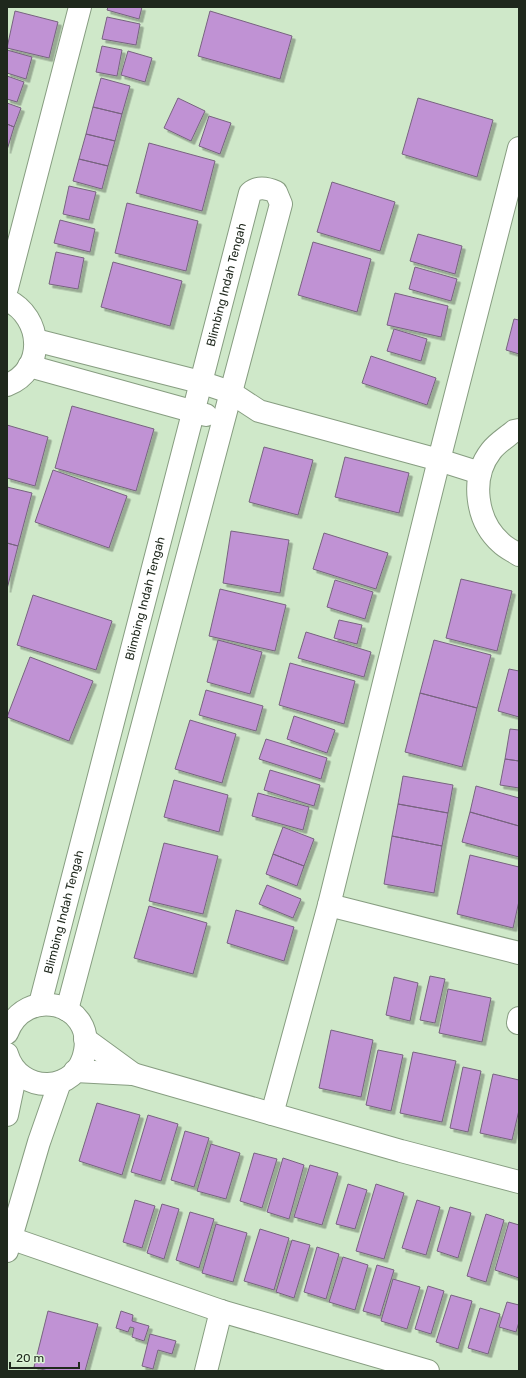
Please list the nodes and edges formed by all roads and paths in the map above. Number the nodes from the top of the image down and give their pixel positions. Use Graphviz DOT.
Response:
graph roads {
  1 [pos="80,7"];
  2 [pos="519,148"];
  3 [pos="7,288"];
  4 [pos="7,300"];
  5 [pos="35,340"];
  6 [pos="29,366"];
  7 [pos="200,382"];
  8 [pos="7,385"];
  9 [pos="230,392"];
  10 [pos="194,410"];
  11 [pos="259,411"];
  12 [pos="222,421"];
  13 [pos="519,430"];
  14 [pos="439,460"];
  15 [pos="480,474"];
  16 [pos="519,555"];
  17 [pos="329,905"];
  18 [pos="519,953"];
  19 [pos="40,1004"];
  20 [pos="67,1010"];
  21 [pos="8,1027"];
  22 [pos="86,1039"];
  23 [pos="12,1063"];
  24 [pos="133,1074"];
  25 [pos="68,1076"];
  26 [pos="272,1114"];
  27 [pos="7,1115"];
  28 [pos="519,1182"];
  29 [pos="8,1242"];
  30 [pos="221,1311"];
  31 [pos="206,1371"];
  32 [pos="426,1371"];
  1 -- 3 [label="street"];
  2 -- 14 [label="street"];
  4 -- 5 [label="street"];
  5 -- 6 [label="street"];
  5 -- 7 [label="street"];
  6 -- 8 [label="street"];
  6 -- 10 [label="street"];
  7 -- 9 [label="street"];
  7 -- 9 [label="street, Blimbing Indah Tengah"];
  7 -- 10 [label="street, Blimbing Indah Tengah"];
  9 -- 11 [label="street"];
  9 -- 12 [label="street"];
  10 -- 12 [label="street"];
  10 -- 19 [label="street, Blimbing Indah Tengah"];
  11 -- 12 [label="street"];
  11 -- 14 [label="street"];
  12 -- 20 [label="street"];
  13 -- 15 [label="street"];
  14 -- 15 [label="street"];
  14 -- 17 [label="street"];
  15 -- 16 [label="street"];
  17 -- 18 [label="street"];
  17 -- 26 [label="street"];
  19 -- 20 [label="street"];
  19 -- 21 [label="street"];
  20 -- 22 [label="street"];
  22 -- 24 [label="street"];
  22 -- 25 [label="street"];
  23 -- 25 [label="street"];
  23 -- 27 [label="street"];
  24 -- 25 [label="street"];
  24 -- 26 [label="street"];
  25 -- 29 [label="street"];
  26 -- 28 [label="street"];
  29 -- 30 [label="street"];
  30 -- 31 [label="street"];
  30 -- 32 [label="street"];
}
